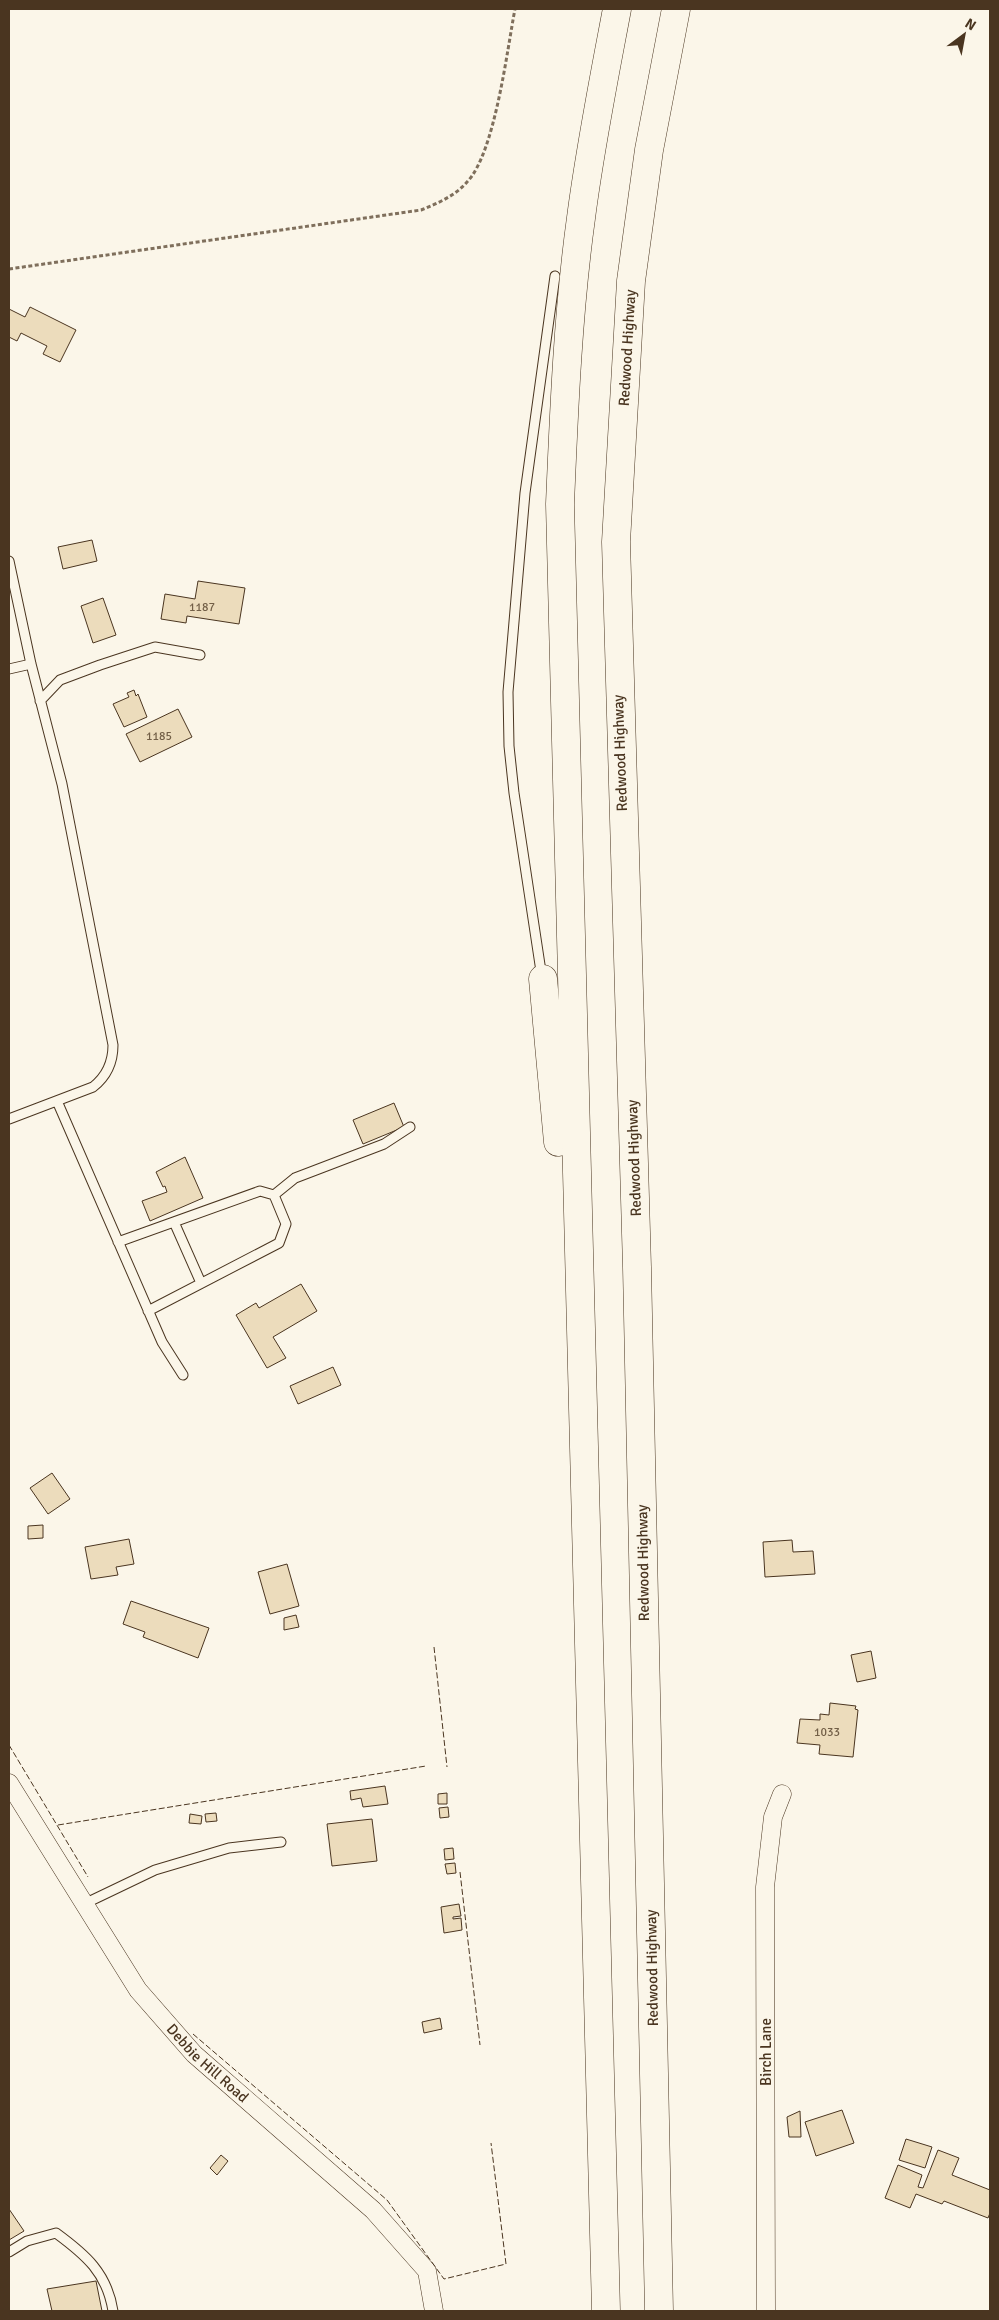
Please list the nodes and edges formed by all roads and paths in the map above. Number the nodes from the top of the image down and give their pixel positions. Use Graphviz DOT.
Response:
graph roads {
  1 [pos="515,9"];
  2 [pos="617,9"];
  3 [pos="676,9"];
  4 [pos="594,129"];
  5 [pos="9,269"];
  6 [pos="555,276"];
  7 [pos="9,561"];
  8 [pos="200,655"];
  9 [pos="31,664"];
  10 [pos="9,669"];
  11 [pos="40,701"];
  12 [pos="543,979"];
  13 [pos="57,1101"];
  14 [pos="9,1119"];
  15 [pos="410,1128"];
  16 [pos="274,1195"];
  17 [pos="174,1222"];
  18 [pos="118,1242"];
  19 [pos="201,1283"];
  20 [pos="148,1311"];
  21 [pos="183,1375"];
  22 [pos="583,1410"];
  23 [pos="9,1783"];
  24 [pos="782,1794"];
  25 [pos="281,1842"];
  26 [pos="84,1904"];
  27 [pos="9,2252"];
  28 [pos="114,2311"];
  29 [pos="434,2311"];
  30 [pos="606,2311"];
  31 [pos="659,2311"];
  32 [pos="766,2311"];
  1 -- 5 [label="path"];
  2 -- 4 [label="highway"];
  3 -- 31 [label="highway, Redwood Highway"];
  4 -- 6 [label="highway"];
  4 -- 22 [label="highway"];
  6 -- 12 [label="lane"];
  7 -- 9 [label="lane"];
  8 -- 11 [label="lane"];
  9 -- 10 [label="lane"];
  9 -- 11 [label="lane"];
  11 -- 13 [label="lane"];
  12 -- 22 [label="highway"];
  13 -- 14 [label="lane"];
  13 -- 18 [label="lane"];
  15 -- 16 [label="lane"];
  16 -- 17 [label="lane"];
  16 -- 19 [label="lane"];
  17 -- 18 [label="lane"];
  17 -- 19 [label="lane"];
  18 -- 20 [label="lane"];
  19 -- 20 [label="lane"];
  20 -- 21 [label="lane"];
  22 -- 30 [label="highway"];
  23 -- 26 [label="street, Debbie Hill Road"];
  24 -- 32 [label="street, Birch Lane"];
  25 -- 26 [label="lane"];
  26 -- 29 [label="street, Debbie Hill Road"];
  27 -- 28 [label="lane"];
}
